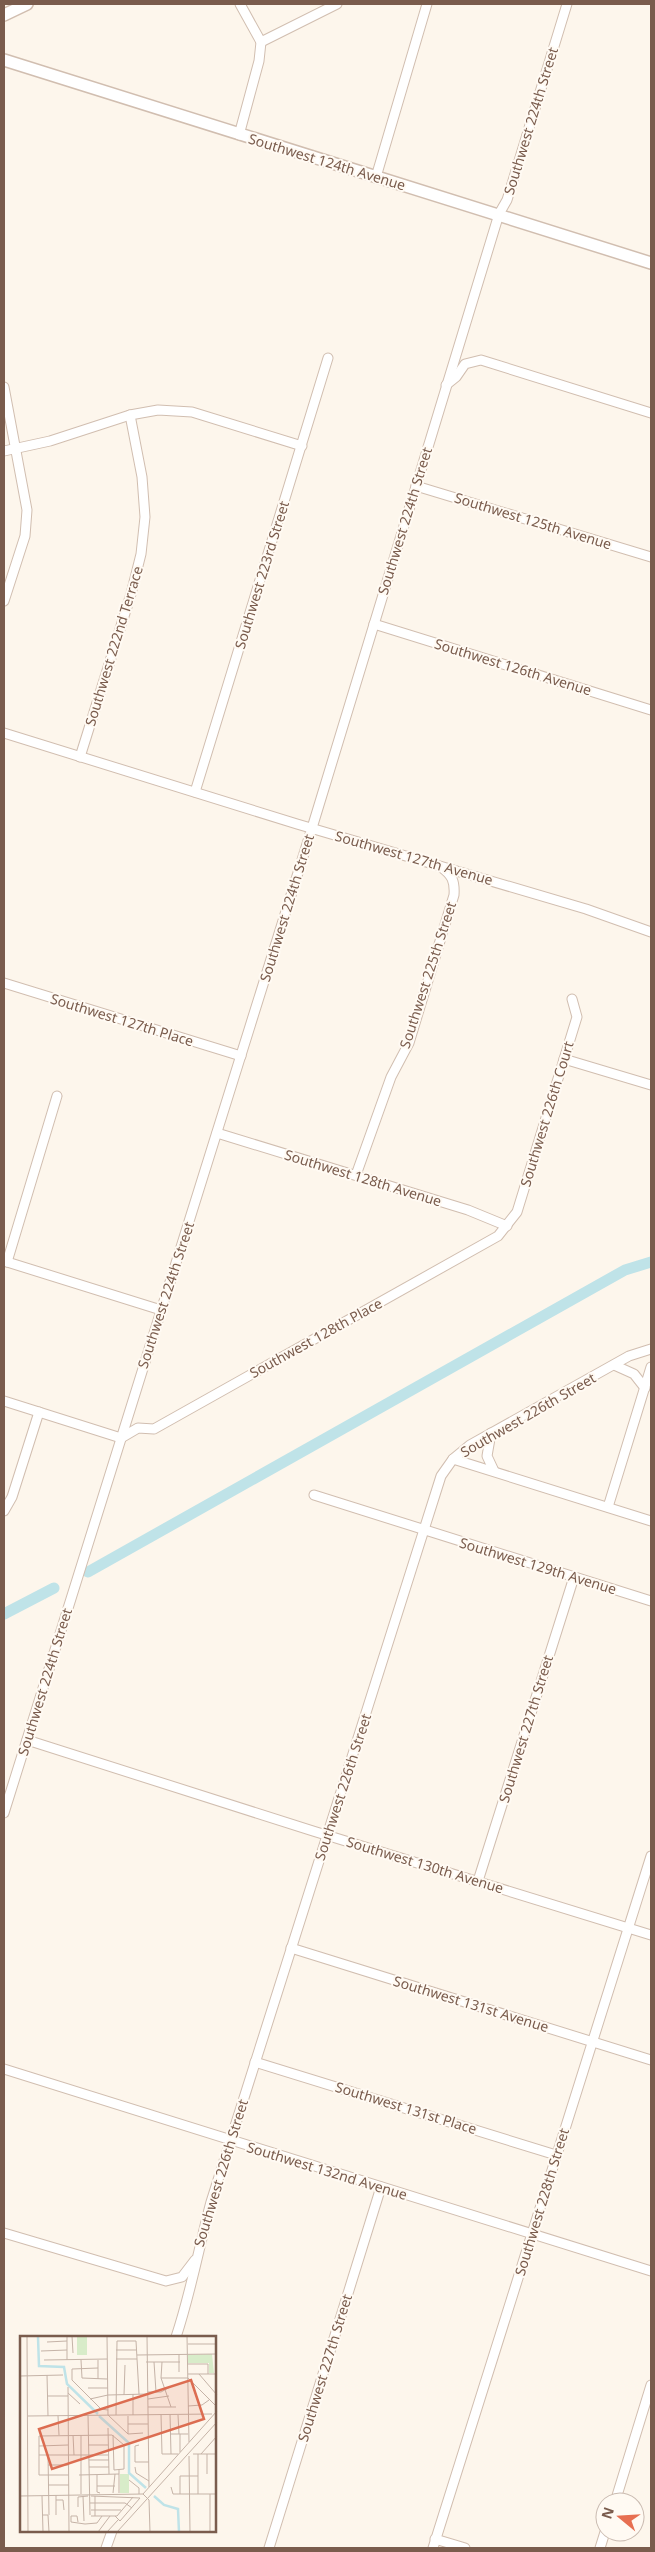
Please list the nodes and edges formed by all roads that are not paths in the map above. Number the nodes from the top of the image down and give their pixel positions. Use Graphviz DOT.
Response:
graph roads {
  1 [pos="27,4"];
  2 [pos="240,4"];
  3 [pos="337,4"];
  4 [pos="427,4"];
  5 [pos="567,4"];
  6 [pos="4,15"];
  7 [pos="261,42"];
  8 [pos="4,60"];
  9 [pos="239,135"];
  10 [pos="376,177"];
  11 [pos="499,214"];
  12 [pos="651,263"];
  13 [pos="328,358"];
  14 [pos="446,385"];
  15 [pos="4,388"];
  16 [pos="651,413"];
  17 [pos="130,415"];
  18 [pos="302,446"];
  19 [pos="16,450"];
  20 [pos="4,451"];
  21 [pos="416,486"];
  22 [pos="651,557"];
  23 [pos="4,601"];
  24 [pos="374,624"];
  25 [pos="651,710"];
  26 [pos="4,734"];
  27 [pos="80,757"];
  28 [pos="195,792"];
  29 [pos="312,828"];
  30 [pos="437,864"];
  31 [pos="651,932"];
  32 [pos="4,983"];
  33 [pos="572,999"];
  34 [pos="241,1056"];
  35 [pos="564,1059"];
  36 [pos="651,1086"];
  37 [pos="57,1096"];
  38 [pos="217,1133"];
  39 [pos="356,1175"];
  40 [pos="507,1226"];
  41 [pos="5,1261"];
  42 [pos="161,1310"];
  43 [pos="651,1349"];
  44 [pos="614,1365"];
  45 [pos="651,1367"];
  46 [pos="645,1388"];
  47 [pos="4,1401"];
  48 [pos="39,1412"];
  49 [pos="491,1433"];
  50 [pos="121,1438"];
  51 [pos="452,1459"];
  52 [pos="494,1471"];
  53 [pos="314,1496"];
  54 [pos="608,1507"];
  55 [pos="5,1510"];
  56 [pos="651,1521"];
  57 [pos="426,1529"];
  58 [pos="574,1577"];
  59 [pos="651,1601"];
  60 [pos="27,1740"];
  61 [pos="4,1813"];
  62 [pos="327,1835"];
  63 [pos="651,1856"];
  64 [pos="478,1881"];
  65 [pos="629,1928"];
  66 [pos="651,1934"];
  67 [pos="291,1948"];
  68 [pos="593,2042"];
  69 [pos="651,2060"];
  70 [pos="255,2062"];
  71 [pos="4,2069"];
  72 [pos="230,2141"];
  73 [pos="556,2155"];
  74 [pos="381,2187"];
  75 [pos="4,2233"];
  76 [pos="531,2234"];
  77 [pos="195,2260"];
  78 [pos="651,2271"];
  79 [pos="176,2336"];
  80 [pos="651,2384"];
  81 [pos="618,2492"];
  82 [pos="112,2532"];
  83 [pos="436,2539"];
  84 [pos="106,2548"];
  85 [pos="270,2548"];
  86 [pos="433,2548"];
  87 [pos="465,2548"];
  1 -- 6 [label="street"];
  2 -- 7 [label="street"];
  3 -- 7 [label="street"];
  4 -- 10 [label="street"];
  5 -- 11 [label="street, Southwest 224th Street"];
  7 -- 9 [label="street"];
  8 -- 9 [label="street, Southwest 124th Avenue"];
  9 -- 10 [label="street, Southwest 124th Avenue"];
  10 -- 11 [label="street, Southwest 124th Avenue"];
  11 -- 12 [label="street, Southwest 124th Avenue"];
  11 -- 14 [label="street, Southwest 224th Street"];
  13 -- 18 [label="street, Southwest 223rd Street"];
  14 -- 16 [label="street"];
  14 -- 21 [label="street, Southwest 224th Street"];
  15 -- 19 [label="street"];
  17 -- 18 [label="street"];
  17 -- 19 [label="street"];
  17 -- 27 [label="street, Southwest 222nd Terrace"];
  18 -- 28 [label="street, Southwest 223rd Street"];
  19 -- 20 [label="street"];
  19 -- 23 [label="street"];
  21 -- 22 [label="street, Southwest 125th Avenue"];
  21 -- 24 [label="street, Southwest 224th Street"];
  24 -- 25 [label="street, Southwest 126th Avenue"];
  24 -- 29 [label="street, Southwest 224th Street"];
  26 -- 27 [label="street, Southwest 127th Avenue"];
  27 -- 28 [label="street, Southwest 127th Avenue"];
  28 -- 29 [label="street, Southwest 127th Avenue"];
  29 -- 30 [label="street, Southwest 127th Avenue"];
  29 -- 34 [label="street, Southwest 224th Street"];
  30 -- 31 [label="street, Southwest 127th Avenue"];
  30 -- 39 [label="street, Southwest 225th Street"];
  32 -- 34 [label="street, Southwest 127th Place"];
  33 -- 35 [label="street, Southwest 226th Court"];
  34 -- 38 [label="street, Southwest 224th Street"];
  35 -- 36 [label="street"];
  35 -- 40 [label="street, Southwest 226th Court"];
  37 -- 41 [label="street"];
  38 -- 39 [label="street, Southwest 128th Avenue"];
  38 -- 42 [label="street, Southwest 224th Street"];
  39 -- 40 [label="street, Southwest 128th Avenue"];
  40 -- 50 [label="street, Southwest 128th Place"];
  41 -- 42 [label="street"];
  42 -- 50 [label="street, Southwest 224th Street"];
  43 -- 44 [label="street, Southwest 226th Street"];
  44 -- 46 [label="street"];
  44 -- 49 [label="street, Southwest 226th Street"];
  45 -- 46 [label="street"];
  46 -- 54 [label="street"];
  47 -- 48 [label="street"];
  48 -- 50 [label="street"];
  48 -- 55 [label="street"];
  49 -- 51 [label="street, Southwest 226th Street"];
  49 -- 52 [label="street"];
  50 -- 60 [label="street, Southwest 224th Street"];
  51 -- 52 [label="street"];
  51 -- 57 [label="street, Southwest 226th Street"];
  52 -- 54 [label="street"];
  53 -- 57 [label="street, Southwest 129th Avenue"];
  54 -- 56 [label="street"];
  57 -- 58 [label="street, Southwest 129th Avenue"];
  57 -- 62 [label="street, Southwest 226th Street"];
  58 -- 59 [label="street, Southwest 129th Avenue"];
  58 -- 64 [label="street, Southwest 227th Street"];
  60 -- 61 [label="street, Southwest 224th Street"];
  60 -- 62 [label="street, Southwest 130th Avenue"];
  62 -- 64 [label="street, Southwest 130th Avenue"];
  62 -- 67 [label="street, Southwest 226th Street"];
  63 -- 65 [label="street, Southwest 228th Street"];
  64 -- 65 [label="street, Southwest 130th Avenue"];
  65 -- 66 [label="street, Southwest 130th Avenue"];
  65 -- 68 [label="street, Southwest 228th Street"];
  67 -- 68 [label="street, Southwest 131st Avenue"];
  67 -- 70 [label="street, Southwest 226th Street"];
  68 -- 69 [label="street, Southwest 131st Avenue"];
  68 -- 73 [label="street, Southwest 228th Street"];
  70 -- 72 [label="street, Southwest 226th Street"];
  70 -- 73 [label="street, Southwest 131st Place"];
  71 -- 72 [label="street, Southwest 132nd Avenue"];
  72 -- 74 [label="street, Southwest 132nd Avenue"];
  72 -- 77 [label="street, Southwest 226th Street"];
  73 -- 76 [label="street, Southwest 228th Street"];
  74 -- 76 [label="street, Southwest 132nd Avenue"];
  74 -- 85 [label="street, Southwest 227th Street"];
  75 -- 77 [label="street"];
  76 -- 78 [label="street, Southwest 132nd Avenue"];
  76 -- 83 [label="street, Southwest 228th Street"];
  77 -- 79 [label="street, Southwest 226th Street"];
  80 -- 81 [label="street"];
  82 -- 84 [label="street"];
  83 -- 86 [label="street, Southwest 228th Street"];
  83 -- 87 [label="street"];
}
